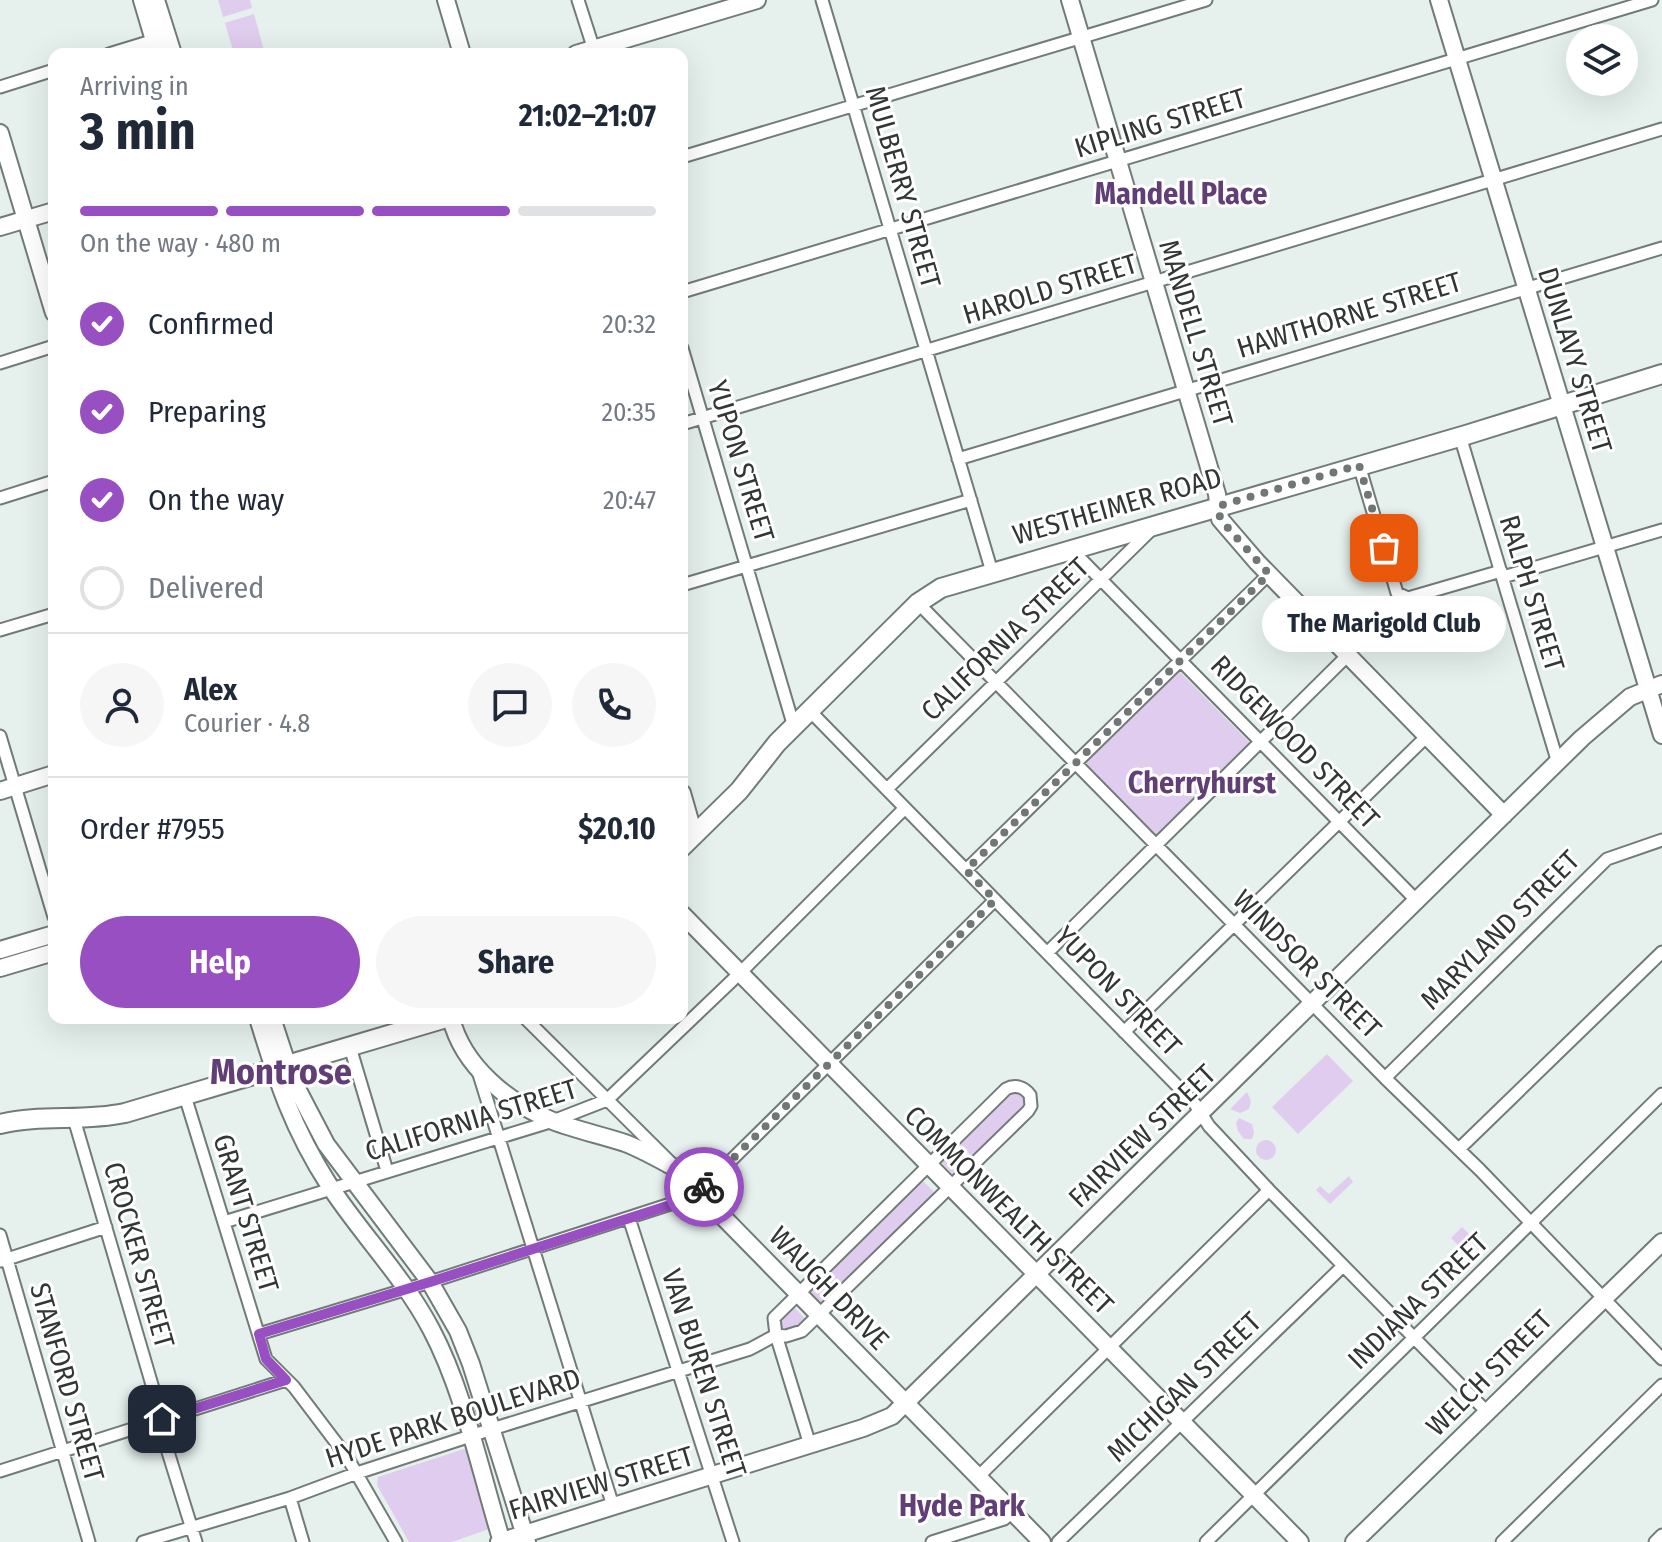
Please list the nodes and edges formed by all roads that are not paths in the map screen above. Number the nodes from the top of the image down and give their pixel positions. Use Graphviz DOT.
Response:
graph roads {
  1 [pos="142,0"];
  2 [pos="156,0"];
  3 [pos="446,0"];
  4 [pos="578,0"];
  5 [pos="757,0"];
  6 [pos="822,0"];
  7 [pos="1070,0"];
  8 [pos="1206,0"];
  9 [pos="1439,0"];
  10 [pos="1652,0"];
  11 [pos="1081,37"];
  12 [pos="160,44"];
  13 [pos="140,48"];
  14 [pos="460,48"];
  15 [pos="593,48"];
  16 [pos="607,48"];
  17 [pos="1457,59"];
  18 [pos="48,72"];
  19 [pos="0,87"];
  20 [pos="854,106"];
  21 [pos="1662,129"];
  22 [pos="0,133"];
  23 [pos="688,155"];
  24 [pos="1117,161"];
  25 [pos="1494,180"];
  26 [pos="48,213"];
  27 [pos="26,220"];
  28 [pos="0,227"];
  29 [pos="890,229"];
  30 [pos="1662,248"];
  31 [pos="1154,283"];
  32 [pos="1527,289"];
  33 [pos="688,290"];
  34 [pos="48,293"];
  35 [pos="48,348"];
  36 [pos="926,351"];
  37 [pos="0,363"];
  38 [pos="688,367"];
  39 [pos="1662,374"];
  40 [pos="1186,390"];
  41 [pos="1562,406"];
  42 [pos="704,418"];
  43 [pos="688,422"];
  44 [pos="1460,436"];
  45 [pos="958,459"];
  46 [pos="1359,465"];
  47 [pos="48,483"];
  48 [pos="0,498"];
  49 [pos="971,500"];
  50 [pos="1219,506"];
  51 [pos="1157,524"];
  52 [pos="1662,530"];
  53 [pos="1605,547"];
  54 [pos="1071,549"];
  55 [pos="748,566"];
  56 [pos="992,572"];
  57 [pos="1269,574"];
  58 [pos="1502,574"];
  59 [pos="1101,579"];
  60 [pos="688,583"];
  61 [pos="918,603"];
  62 [pos="48,616"];
  63 [pos="0,630"];
  64 [pos="1348,655"];
  65 [pos="1181,660"];
  66 [pos="996,682"];
  67 [pos="1655,686"];
  68 [pos="810,711"];
  69 [pos="794,727"];
  70 [pos="1662,735"];
  71 [pos="0,736"];
  72 [pos="1427,736"];
  73 [pos="1261,741"];
  74 [pos="1075,763"];
  75 [pos="1558,763"];
  76 [pos="48,776"];
  77 [pos="7,788"];
  78 [pos="887,789"];
  79 [pos="905,808"];
  80 [pos="1504,815"];
  81 [pos="1339,822"];
  82 [pos="1662,840"];
  83 [pos="688,841"];
  84 [pos="1156,845"];
  85 [pos="966,870"];
  86 [pos="995,900"];
  87 [pos="48,901"];
  88 [pos="1418,902"];
  89 [pos="688,920"];
  90 [pos="1234,924"];
  91 [pos="48,936"];
  92 [pos="0,950"];
  93 [pos="1662,952"];
  94 [pos="1047,953"];
  95 [pos="48,954"];
  96 [pos="0,968"];
  97 [pos="740,973"];
  98 [pos="1313,1005"];
  99 [pos="688,1023"];
  100 [pos="261,1024"];
  101 [pos="273,1024"];
  102 [pos="428,1024"];
  103 [pos="451,1024"];
  104 [pos="531,1024"];
  105 [pos="687,1024"];
  106 [pos="1124,1032"];
  107 [pos="350,1047"];
  108 [pos="829,1065"];
  109 [pos="476,1067"];
  110 [pos="281,1068"];
  111 [pos="1385,1078"];
  112 [pos="1662,1094"];
  113 [pos="185,1096"];
  114 [pos="607,1100"];
  115 [pos="1201,1114"];
  116 [pos="74,1119"];
  117 [pos="553,1121"];
  118 [pos="0,1124"];
  119 [pos="498,1137"];
  120 [pos="1459,1149"];
  121 [pos="929,1167"];
  122 [pos="675,1168"];
  123 [pos="387,1171"];
  124 [pos="354,1181"];
  125 [pos="331,1188"];
  126 [pos="950,1188"];
  127 [pos="1269,1190"];
  128 [pos="699,1192"];
  129 [pos="629,1218"];
  130 [pos="224,1222"];
  131 [pos="1531,1222"];
  132 [pos="106,1227"];
  133 [pos="0,1235"];
  134 [pos="1662,1242"];
  135 [pos="533,1249"];
  136 [pos="3,1260"];
  137 [pos="1343,1266"];
  138 [pos="1036,1275"];
  139 [pos="430,1282"];
  140 [pos="408,1289"];
  141 [pos="799,1293"];
  142 [pos="1602,1298"];
  143 [pos="820,1316"];
  144 [pos="259,1334"];
  145 [pos="776,1335"];
  146 [pos="1414,1339"];
  147 [pos="1109,1348"];
  148 [pos="1662,1359"];
  149 [pos="678,1372"];
  150 [pos="286,1380"];
  151 [pos="1662,1385"];
  152 [pos="581,1401"];
  153 [pos="906,1404"];
  154 [pos="1486,1411"];
  155 [pos="162,1419"];
  156 [pos="1181,1422"];
  157 [pos="492,1429"];
  158 [pos="470,1436"];
  159 [pos="810,1445"];
  160 [pos="62,1452"];
  161 [pos="0,1471"];
  162 [pos="357,1473"];
  163 [pos="713,1475"];
  164 [pos="978,1477"];
  165 [pos="1254,1494"];
  166 [pos="290,1498"];
  167 [pos="613,1506"];
  168 [pos="1012,1512"];
  169 [pos="191,1528"];
  170 [pos="1662,1535"];
  171 [pos="525,1538"];
  172 [pos="89,1542"];
  173 [pos="143,1542"];
  174 [pos="196,1542"];
  175 [pos="303,1542"];
  176 [pos="396,1542"];
  177 [pos="501,1542"];
  178 [pos="733,1542"];
  179 [pos="932,1542"];
  180 [pos="1042,1542"];
  181 [pos="1058,1542"];
  182 [pos="1206,1542"];
  183 [pos="1300,1542"];
  184 [pos="1354,1542"];
  185 [pos="1502,1542"];
  186 [pos="1655,1542"];
  1 -- 12 [label="street"];
  2 -- 12 [label="street"];
  3 -- 14 [label="street"];
  4 -- 15 [label="street"];
  5 -- 16 [label="street"];
  6 -- 20 [label="street, MULBERRY STREET"];
  7 -- 11 [label="street, MANDELL STREET"];
  8 -- 11 [label="street"];
  9 -- 17 [label="street, DUNLAVY STREET"];
  10 -- 17 [label="street, KIPLING STREET"];
  11 -- 20 [label="street"];
  11 -- 24 [label="street, MANDELL STREET"];
  12 -- 13 [label="street"];
  17 -- 24 [label="street, KIPLING STREET"];
  17 -- 25 [label="street, DUNLAVY STREET"];
  18 -- 19 [label="street"];
  20 -- 23 [label="street"];
  20 -- 29 [label="street, MULBERRY STREET"];
  21 -- 25 [label="street, HAROLD STREET"];
  22 -- 27 [label="street"];
  24 -- 29 [label="street, KIPLING STREET"];
  24 -- 31 [label="street, MANDELL STREET"];
  25 -- 31 [label="street, HAROLD STREET"];
  25 -- 32 [label="street, DUNLAVY STREET"];
  26 -- 27 [label="street"];
  27 -- 28 [label="street"];
  27 -- 34 [label="street"];
  29 -- 33 [label="street, KIPLING STREET"];
  29 -- 36 [label="street, MULBERRY STREET"];
  30 -- 32 [label="street, HAWTHORNE STREET"];
  31 -- 36 [label="street, HAROLD STREET"];
  31 -- 40 [label="street, MANDELL STREET"];
  32 -- 40 [label="street, HAWTHORNE STREET"];
  32 -- 41 [label="street, DUNLAVY STREET"];
  35 -- 37 [label="street"];
  36 -- 42 [label="street, HAROLD STREET"];
  36 -- 45 [label="street, MULBERRY STREET"];
  38 -- 42 [label="street, YUPON STREET"];
  39 -- 41 [label="main road, WESTHEIMER ROAD"];
  40 -- 45 [label="street, HAWTHORNE STREET"];
  40 -- 50 [label="street, MANDELL STREET"];
  41 -- 44 [label="main road, WESTHEIMER ROAD"];
  41 -- 53 [label="street, DUNLAVY STREET"];
  42 -- 43 [label="street, HAROLD STREET"];
  42 -- 55 [label="street, YUPON STREET"];
  44 -- 46 [label="main road, WESTHEIMER ROAD"];
  44 -- 58 [label="street, RALPH STREET"];
  45 -- 49 [label="street, MULBERRY STREET"];
  46 -- 50 [label="main road, WESTHEIMER ROAD"];
  46 -- 58 [label="street"];
  47 -- 48 [label="street"];
  49 -- 55 [label="street"];
  49 -- 56 [label="street, MULBERRY STREET"];
  50 -- 51 [label="main road, WESTHEIMER ROAD"];
  50 -- 57 [label="street, MANDELL STREET"];
  51 -- 54 [label="main road, WESTHEIMER ROAD"];
  51 -- 59 [label="street, CALIFORNIA STREET"];
  52 -- 53 [label="street"];
  53 -- 58 [label="street"];
  53 -- 67 [label="street, DUNLAVY STREET"];
  54 -- 56 [label="main road, WESTHEIMER ROAD"];
  54 -- 59 [label="street, RIDGEWOOD STREET"];
  55 -- 60 [label="street"];
  55 -- 69 [label="street, YUPON STREET"];
  56 -- 61 [label="main road, WESTHEIMER ROAD"];
  57 -- 64 [label="street, MANDELL STREET"];
  57 -- 65 [label="street"];
  58 -- 75 [label="street, RALPH STREET"];
  59 -- 65 [label="street, RIDGEWOOD STREET"];
  59 -- 66 [label="street, CALIFORNIA STREET"];
  61 -- 66 [label="street, WINDSOR STREET"];
  61 -- 68 [label="main road, WESTHEIMER ROAD"];
  62 -- 63 [label="street"];
  64 -- 72 [label="street, MANDELL STREET"];
  64 -- 73 [label="street"];
  65 -- 73 [label="street, RIDGEWOOD STREET"];
  65 -- 74 [label="street"];
  66 -- 74 [label="street, WINDSOR STREET"];
  66 -- 78 [label="street, CALIFORNIA STREET"];
  67 -- 70 [label="street, DUNLAVY STREET"];
  67 -- 75 [label="street, FAIRVIEW STREET"];
  68 -- 69 [label="main road, WESTHEIMER ROAD"];
  68 -- 78 [label="street, YUPON STREET"];
  69 -- 83 [label="main road, WESTHEIMER ROAD"];
  71 -- 77 [label="street"];
  72 -- 80 [label="street, MANDELL STREET"];
  72 -- 81 [label="street"];
  73 -- 81 [label="street, RIDGEWOOD STREET"];
  73 -- 84 [label="street"];
  74 -- 84 [label="street, WINDSOR STREET"];
  74 -- 85 [label="street"];
  75 -- 80 [label="street, FAIRVIEW STREET"];
  76 -- 77 [label="street"];
  77 -- 87 [label="street"];
  78 -- 79 [label="street, YUPON STREET"];
  79 -- 85 [label="street, YUPON STREET"];
  79 -- 97 [label="street, CALIFORNIA STREET"];
  80 -- 88 [label="street, FAIRVIEW STREET"];
  81 -- 88 [label="street, RIDGEWOOD STREET"];
  81 -- 90 [label="street"];
  82 -- 111 [label="street, MARYLAND STREET"];
  84 -- 90 [label="street, WINDSOR STREET"];
  84 -- 94 [label="street"];
  85 -- 86 [label="street, YUPON STREET"];
  86 -- 94 [label="street, YUPON STREET"];
  86 -- 108 [label="street"];
  88 -- 98 [label="street, FAIRVIEW STREET"];
  89 -- 97 [label="street, COMMONWEALTH STREET"];
  90 -- 98 [label="street, WINDSOR STREET"];
  90 -- 106 [label="street"];
  91 -- 92 [label="street"];
  93 -- 120 [label="street"];
  94 -- 106 [label="street, YUPON STREET"];
  95 -- 96 [label="street"];
  97 -- 99 [label="street, CALIFORNIA STREET"];
  97 -- 108 [label="street, COMMONWEALTH STREET"];
  98 -- 111 [label="street, WINDSOR STREET"];
  98 -- 115 [label="street, FAIRVIEW STREET"];
  100 -- 110 [label="street"];
  101 -- 110 [label="street"];
  102 -- 107 [label="main road"];
  103 -- 109 [label="street, WAUGH DRIVE"];
  104 -- 114 [label="street"];
  105 -- 114 [label="street, CALIFORNIA STREET"];
  106 -- 115 [label="street, YUPON STREET"];
  107 -- 110 [label="main road"];
  107 -- 123 [label="street"];
  108 -- 121 [label="street, COMMONWEALTH STREET"];
  108 -- 128 [label="street"];
  109 -- 117 [label="street, WAUGH DRIVE"];
  109 -- 119 [label="street"];
  110 -- 113 [label="main road"];
  110 -- 124 [label="street"];
  110 -- 125 [label="street"];
  111 -- 120 [label="street, WINDSOR STREET"];
  112 -- 131 [label="street, INDIANA STREET"];
  113 -- 116 [label="main road"];
  113 -- 130 [label="street, GRANT STREET"];
  114 -- 117 [label="street, CALIFORNIA STREET"];
  114 -- 122 [label="street"];
  115 -- 127 [label="street, YUPON STREET"];
  115 -- 138 [label="street, FAIRVIEW STREET"];
  116 -- 118 [label="main road"];
  116 -- 132 [label="street, CROCKER STREET"];
  117 -- 119 [label="street, CALIFORNIA STREET"];
  117 -- 122 [label="street, WAUGH DRIVE"];
  119 -- 123 [label="street, CALIFORNIA STREET"];
  119 -- 135 [label="street"];
  120 -- 131 [label="street, WINDSOR STREET"];
  121 -- 126 [label="street, COMMONWEALTH STREET"];
  121 -- 126 [label="street, HYDE PARK BOULEVARD"];
  121 -- 141 [label="street, HYDE PARK BOULEVARD"];
  122 -- 128 [label="street, WAUGH DRIVE"];
  123 -- 124 [label="street, CALIFORNIA STREET"];
  124 -- 125 [label="street, CALIFORNIA STREET"];
  124 -- 139 [label="street"];
  125 -- 130 [label="street, CALIFORNIA STREET"];
  125 -- 140 [label="street"];
  126 -- 138 [label="street, COMMONWEALTH STREET"];
  126 -- 143 [label="street, HYDE PARK BOULEVARD"];
  127 -- 137 [label="street, YUPON STREET"];
  127 -- 147 [label="street"];
  128 -- 129 [label="street"];
  128 -- 141 [label="street, WAUGH DRIVE"];
  129 -- 135 [label="street"];
  129 -- 149 [label="street, VAN BUREN STREET"];
  130 -- 144 [label="street, GRANT STREET"];
  131 -- 142 [label="street, WINDSOR STREET"];
  131 -- 146 [label="street, INDIANA STREET"];
  132 -- 136 [label="street"];
  132 -- 155 [label="street, CROCKER STREET"];
  133 -- 136 [label="street, STANFORD STREET"];
  134 -- 142 [label="street, WELCH STREET"];
  135 -- 139 [label="street"];
  135 -- 152 [label="street"];
  136 -- 160 [label="street, STANFORD STREET"];
  137 -- 146 [label="street, YUPON STREET"];
  137 -- 156 [label="street, MICHIGAN STREET"];
  138 -- 147 [label="street, COMMONWEALTH STREET"];
  138 -- 153 [label="street, FAIRVIEW STREET"];
  139 -- 140 [label="street"];
  139 -- 157 [label="street"];
  140 -- 144 [label="street"];
  140 -- 158 [label="street"];
  141 -- 143 [label="street, WAUGH DRIVE"];
  141 -- 145 [label="street, HYDE PARK BOULEVARD"];
  142 -- 148 [label="street, WINDSOR STREET"];
  142 -- 154 [label="street, WELCH STREET"];
  143 -- 145 [label="street, HYDE PARK BOULEVARD"];
  143 -- 153 [label="street, WAUGH DRIVE"];
  144 -- 150 [label="street, GRANT STREET"];
  145 -- 149 [label="street, HYDE PARK BOULEVARD"];
  145 -- 159 [label="street"];
  146 -- 154 [label="street, YUPON STREET"];
  146 -- 165 [label="street, INDIANA STREET"];
  147 -- 156 [label="street, COMMONWEALTH STREET"];
  147 -- 164 [label="street"];
  149 -- 152 [label="street, HYDE PARK BOULEVARD"];
  149 -- 163 [label="street, VAN BUREN STREET"];
  150 -- 155 [label="street"];
  150 -- 162 [label="street, GRANT STREET"];
  151 -- 185 [label="street"];
  152 -- 157 [label="street, HYDE PARK BOULEVARD"];
  152 -- 167 [label="street"];
  153 -- 159 [label="street, FAIRVIEW STREET"];
  153 -- 164 [label="street, WAUGH DRIVE"];
  154 -- 184 [label="street, WELCH STREET"];
  155 -- 160 [label="street"];
  155 -- 169 [label="street, CROCKER STREET"];
  156 -- 165 [label="street, COMMONWEALTH STREET"];
  156 -- 181 [label="street, MICHIGAN STREET"];
  157 -- 158 [label="street, HYDE PARK BOULEVARD"];
  157 -- 171 [label="street"];
  158 -- 162 [label="street, HYDE PARK BOULEVARD"];
  158 -- 177 [label="street"];
  159 -- 163 [label="street, FAIRVIEW STREET"];
  160 -- 161 [label="street"];
  160 -- 172 [label="street, STANFORD STREET"];
  162 -- 166 [label="street, HYDE PARK BOULEVARD"];
  162 -- 176 [label="street, GRANT STREET"];
  163 -- 167 [label="street, FAIRVIEW STREET"];
  163 -- 178 [label="street, VAN BUREN STREET"];
  164 -- 168 [label="street, WAUGH DRIVE"];
  165 -- 182 [label="street, INDIANA STREET"];
  165 -- 183 [label="street, COMMONWEALTH STREET"];
  166 -- 169 [label="street, HYDE PARK BOULEVARD"];
  166 -- 175 [label="street"];
  167 -- 171 [label="street, FAIRVIEW STREET"];
  168 -- 179 [label="street"];
  168 -- 180 [label="street, WAUGH DRIVE"];
  169 -- 173 [label="street, HYDE PARK BOULEVARD"];
  169 -- 174 [label="street, CROCKER STREET"];
  170 -- 186 [label="street"];
  171 -- 177 [label="street, FAIRVIEW STREET"];
}
